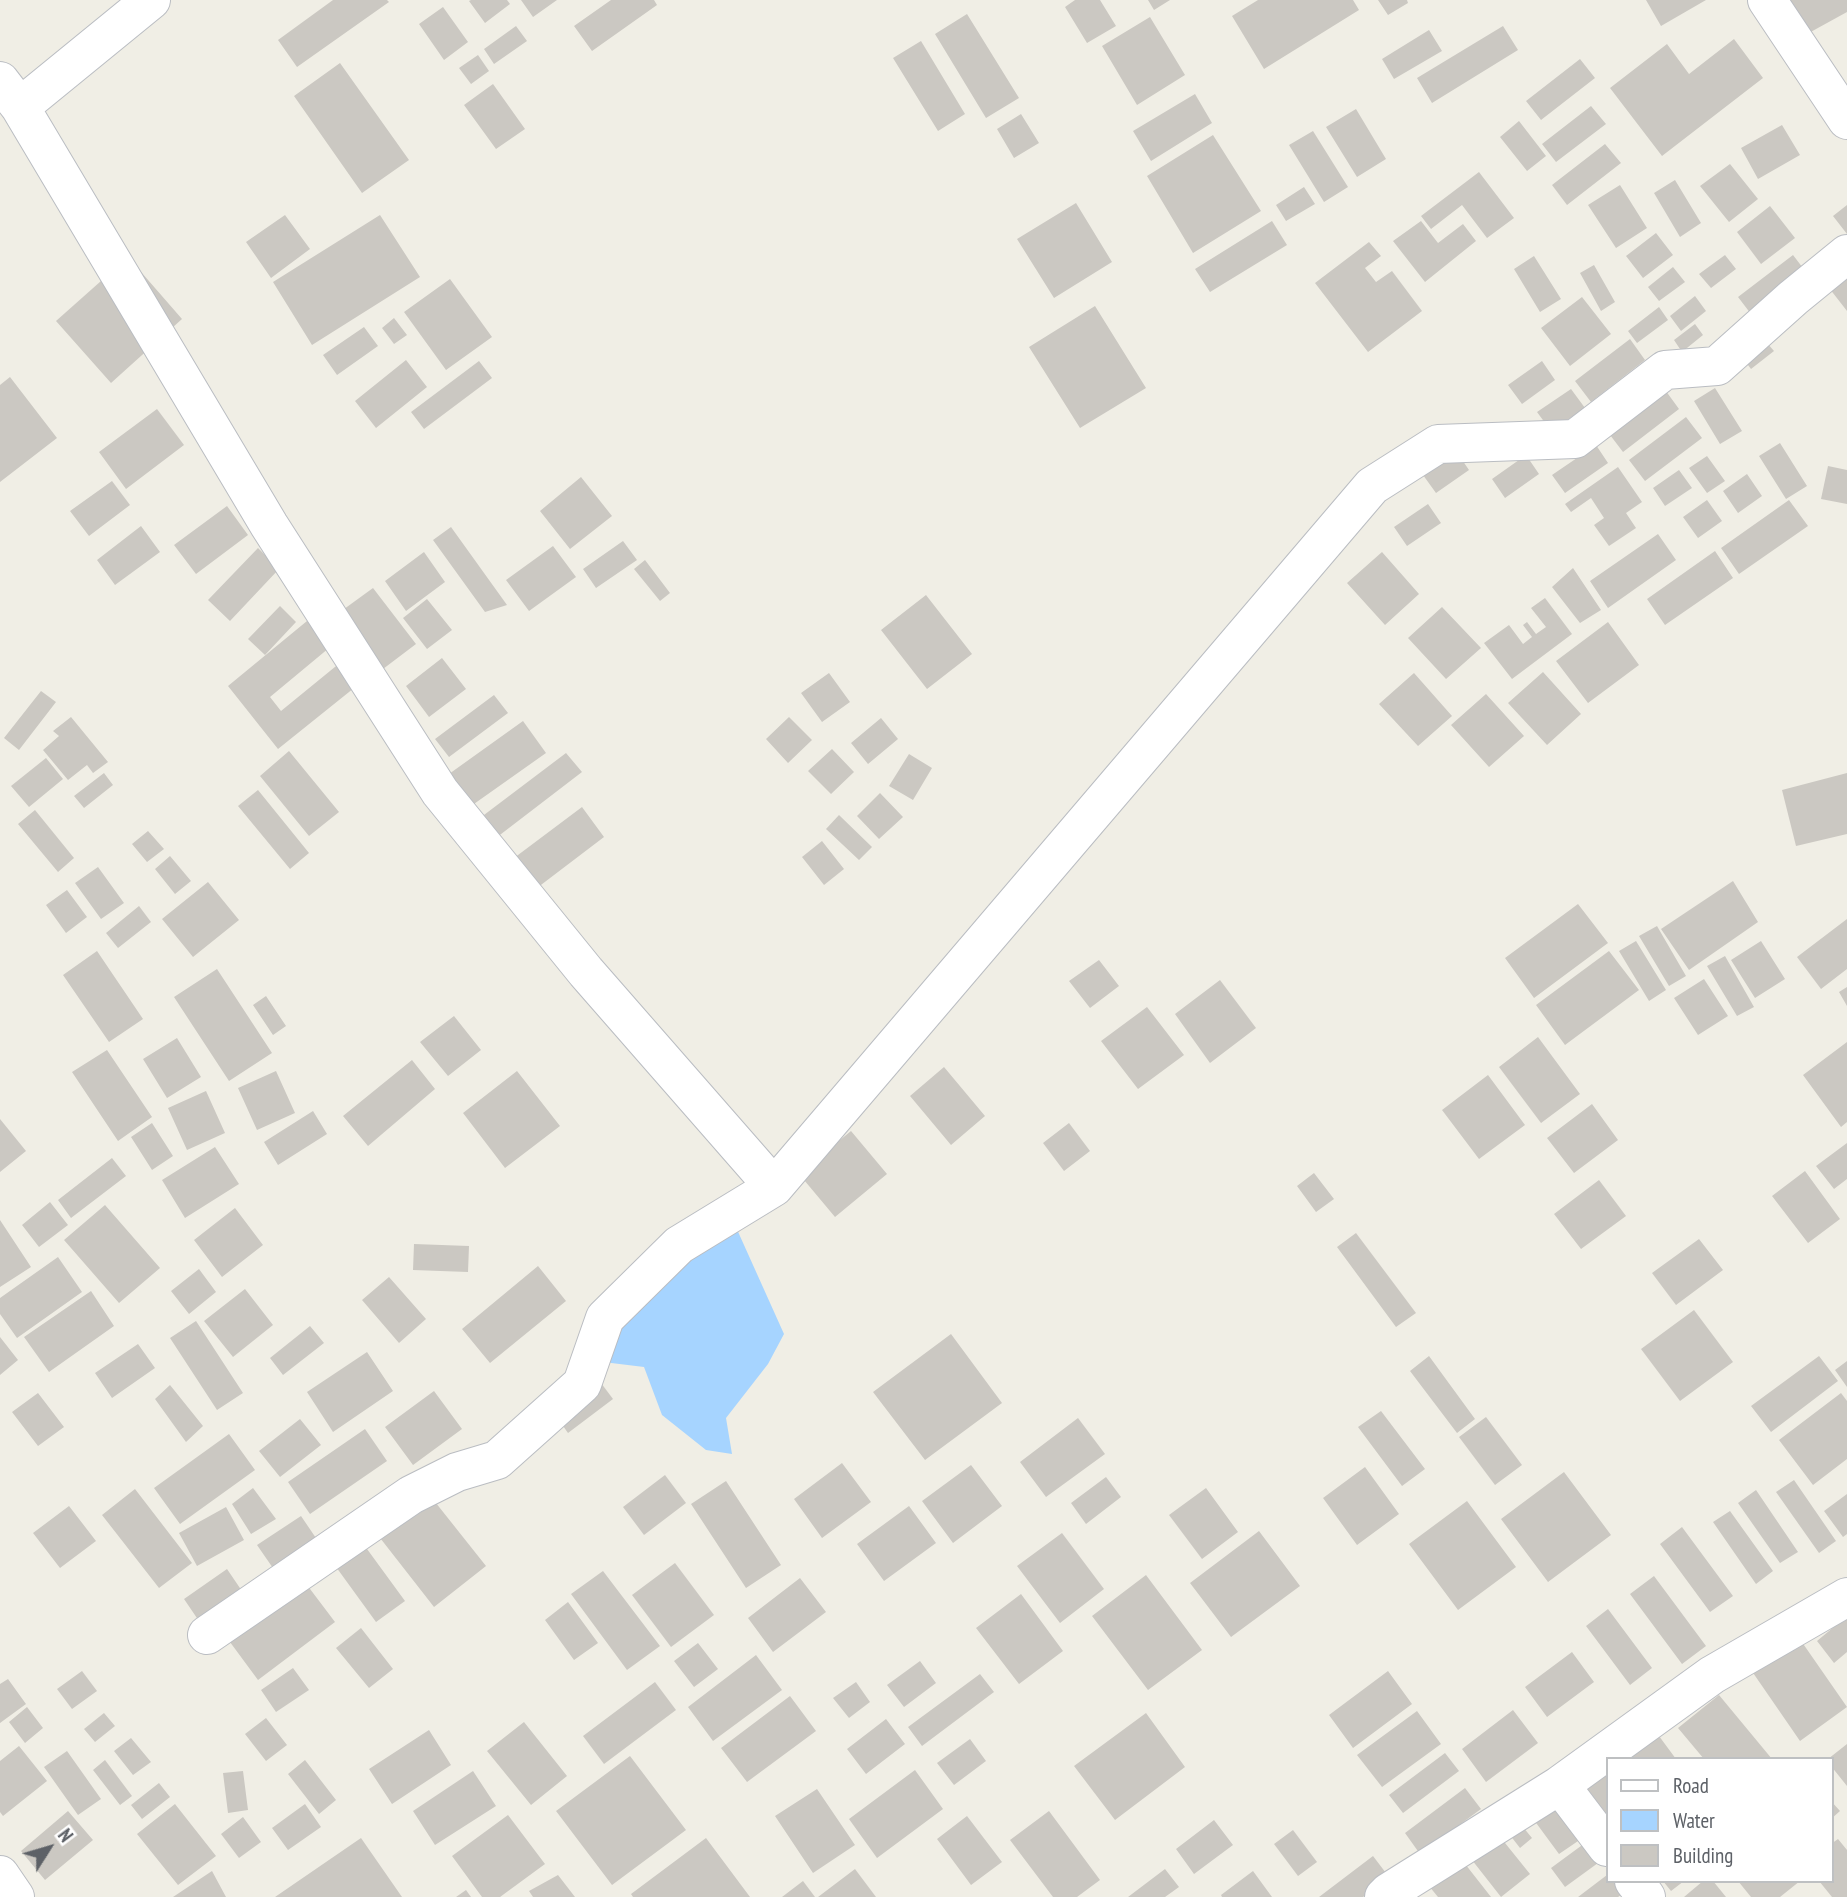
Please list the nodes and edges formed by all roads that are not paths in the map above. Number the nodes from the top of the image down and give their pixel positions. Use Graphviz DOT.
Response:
graph roads {
  1 [pos="151,0"];
  2 [pos="1766,0"];
  3 [pos="10,94"];
  4 [pos="1847,120"];
  5 [pos="1847,254"];
  6 [pos="774,1187"];
  7 [pos="1847,1597"];
  8 [pos="207,1635"];
  9 [pos="1560,1784"];
  10 [pos="1605,1844"];
  11 [pos="0,1875"];
  12 [pos="15,1897"];
  13 [pos="1384,1897"];
  1 -- 3 [label="street"];
  2 -- 4 [label="street"];
  3 -- 6 [label="street"];
  5 -- 6 [label="street"];
  6 -- 8 [label="street"];
  7 -- 9 [label="street"];
  9 -- 10 [label="street"];
  9 -- 13 [label="street"];
  11 -- 12 [label="street"];
}
